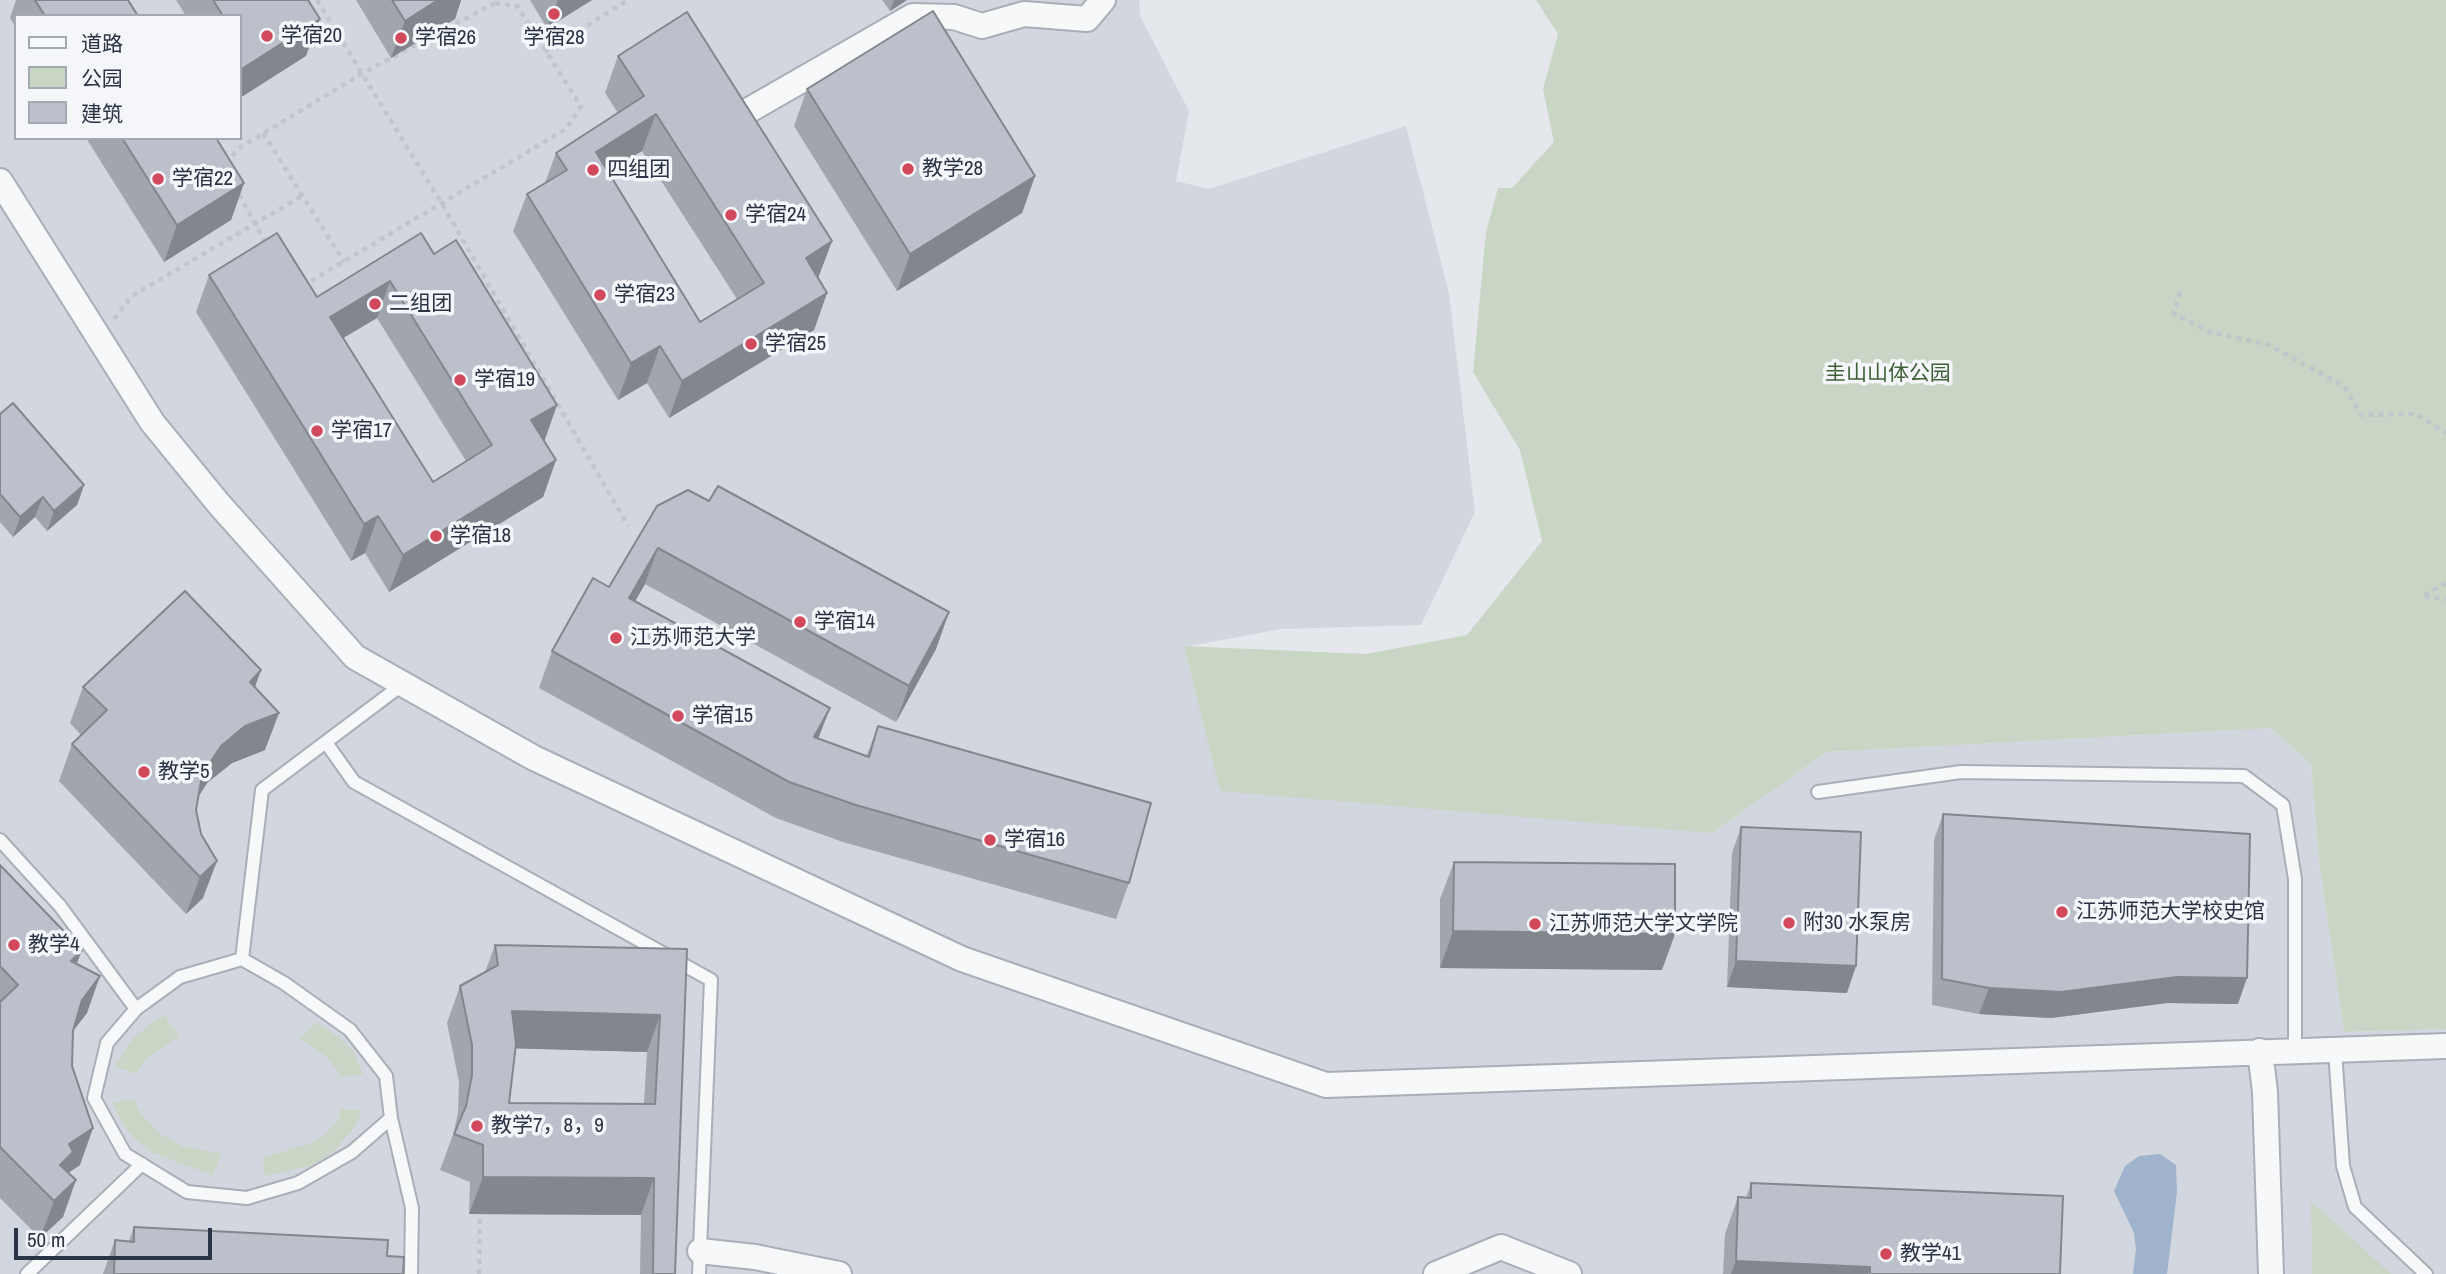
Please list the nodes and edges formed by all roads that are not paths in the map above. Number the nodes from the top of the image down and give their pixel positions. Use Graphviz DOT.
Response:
graph roads {
  1 [pos="1103,0"];
  2 [pos="739,116"];
  3 [pos="0,181"];
  4 [pos="403,684"];
  5 [pos="327,744"];
  6 [pos="1818,792"];
  7 [pos="0,840"];
  8 [pos="242,959"];
  9 [pos="136,1009"];
  10 [pos="2446,1046"];
  11 [pos="2260,1051"];
  12 [pos="2295,1051"];
  13 [pos="2335,1051"];
  14 [pos="391,1118"];
  15 [pos="142,1164"];
  16 [pos="700,1263"];
  17 [pos="27,1274"];
  18 [pos="411,1274"];
  19 [pos="839,1274"];
  20 [pos="1436,1274"];
  21 [pos="1569,1274"];
  22 [pos="2272,1274"];
  23 [pos="2426,1274"];
  1 -- 2 [label="street"];
  3 -- 4 [label="street"];
  4 -- 5 [label="lane"];
  4 -- 11 [label="street"];
  5 -- 8 [label="lane"];
  5 -- 16 [label="lane"];
  6 -- 12 [label="lane"];
  7 -- 9 [label="lane"];
  8 -- 9 [label="lane"];
  8 -- 14 [label="lane"];
  9 -- 15 [label="lane"];
  10 -- 13 [label="street"];
  11 -- 12 [label="street"];
  11 -- 22 [label="street"];
  12 -- 13 [label="street"];
  13 -- 23 [label="lane"];
  14 -- 15 [label="lane"];
  14 -- 18 [label="lane"];
  15 -- 17 [label="lane"];
  16 -- 19 [label="street"];
  20 -- 21 [label="street"];
}
